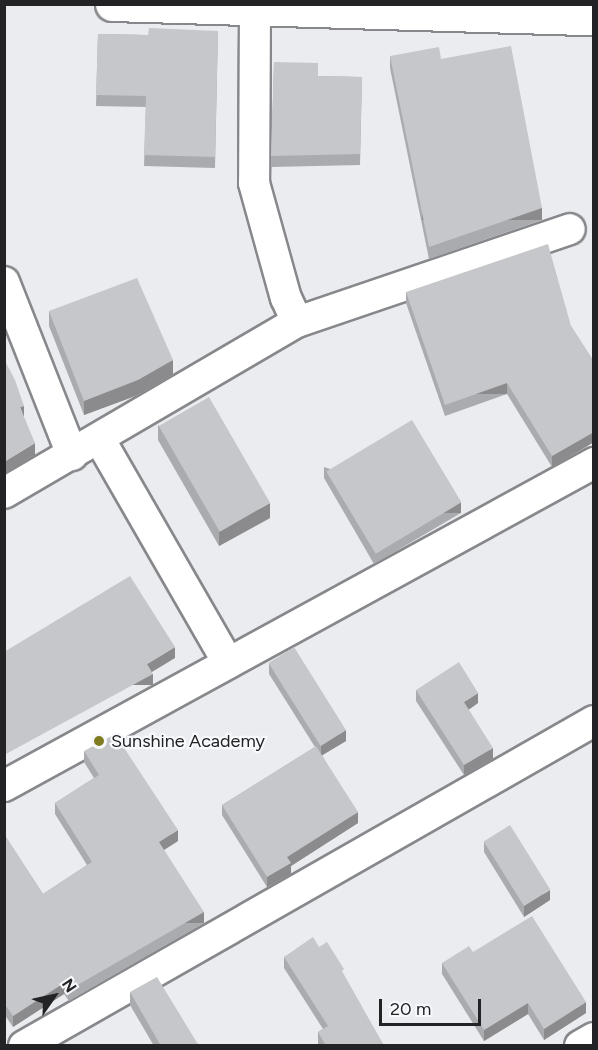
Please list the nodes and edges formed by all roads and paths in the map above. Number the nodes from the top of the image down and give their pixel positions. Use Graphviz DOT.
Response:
graph roads {
  1 [pos="112,4"];
  2 [pos="255,9"];
  3 [pos="594,18"];
  4 [pos="570,230"];
  5 [pos="4,282"];
  6 [pos="297,322"];
  7 [pos="100,440"];
  8 [pos="72,455"];
  9 [pos="594,463"];
  10 [pos="4,493"];
  11 [pos="228,663"];
  12 [pos="594,721"];
  13 [pos="4,786"];
  14 [pos="594,1038"];
  15 [pos="24,1046"];
  16 [pos="580,1046"];
  1 -- 2 [label="street"];
  2 -- 3 [label="street"];
  2 -- 6 [label="street"];
  4 -- 6 [label="street"];
  5 -- 8 [label="street"];
  6 -- 7 [label="street"];
  7 -- 8 [label="street"];
  7 -- 11 [label="street"];
  8 -- 10 [label="street"];
  9 -- 11 [label="street"];
  11 -- 13 [label="street"];
  12 -- 15 [label="street"];
  14 -- 16 [label="street"];
}
